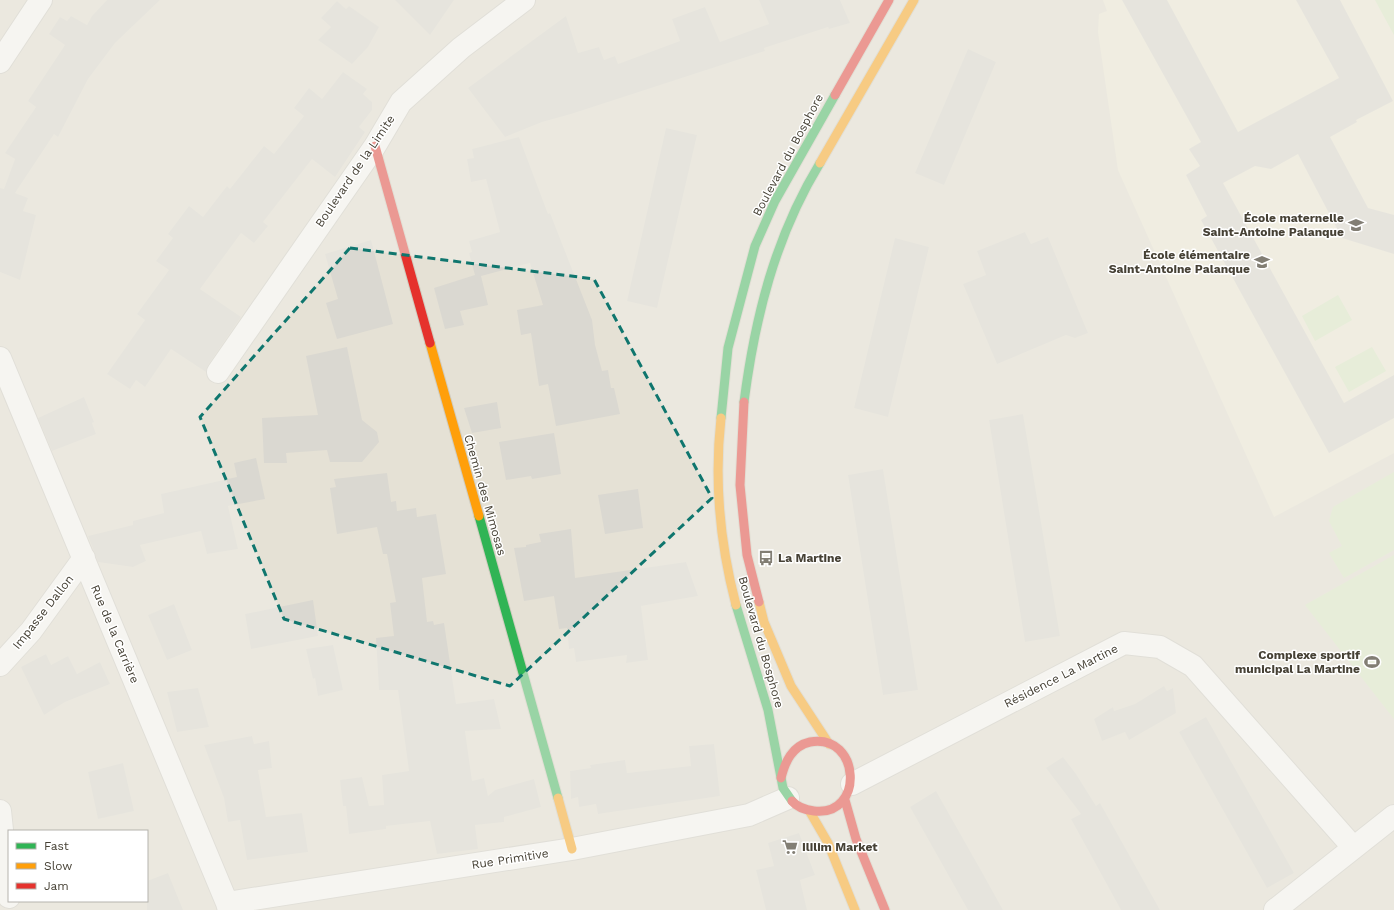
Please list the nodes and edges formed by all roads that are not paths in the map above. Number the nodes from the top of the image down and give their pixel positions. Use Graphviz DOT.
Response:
graph roads {
  1 [pos="41,0"];
  2 [pos="524,0"];
  3 [pos="889,0"];
  4 [pos="914,0"];
  5 [pos="0,62"];
  6 [pos="375,146"];
  7 [pos="0,358"];
  8 [pos="218,372"];
  9 [pos="84,558"];
  10 [pos="0,665"];
  11 [pos="836,749"];
  12 [pos="887,764"];
  13 [pos="784,788"];
  14 [pos="848,792"];
  15 [pos="0,811"];
  16 [pos="810,812"];
  17 [pos="1394,816"];
  18 [pos="1353,847"];
  19 [pos="572,849"];
  20 [pos="8,887"];
  21 [pos="228,906"];
  22 [pos="855,910"];
  23 [pos="885,910"];
  24 [pos="1275,910"];
  1 -- 5 [label="street"];
  2 -- 6 [label="street, Boulevard de la Limite"];
  3 -- 13 [label="street, Boulevard du Bosphore"];
  4 -- 11 [label="street, Boulevard du Bosphore"];
  6 -- 8 [label="street, Boulevard de la Limite"];
  6 -- 19 [label="street, Chemin des Mimosas"];
  7 -- 9 [label="street, Rue de la Carrière"];
  9 -- 10 [label="street, Impasse Dallon"];
  9 -- 21 [label="street, Rue de la Carrière"];
  11 -- 12 [label="street, Résidence La Martine"];
  11 -- 13 [label="street"];
  11 -- 14 [label="street"];
  12 -- 14 [label="street, Résidence La Martine"];
  12 -- 18 [label="street, Résidence La Martine"];
  13 -- 16 [label="street"];
  13 -- 19 [label="street, Rue Primitive"];
  14 -- 16 [label="street"];
  14 -- 23 [label="street"];
  15 -- 20 [label="street"];
  16 -- 22 [label="street"];
  17 -- 18 [label="street"];
  18 -- 24 [label="street"];
  19 -- 21 [label="street, Rue Primitive"];
}
